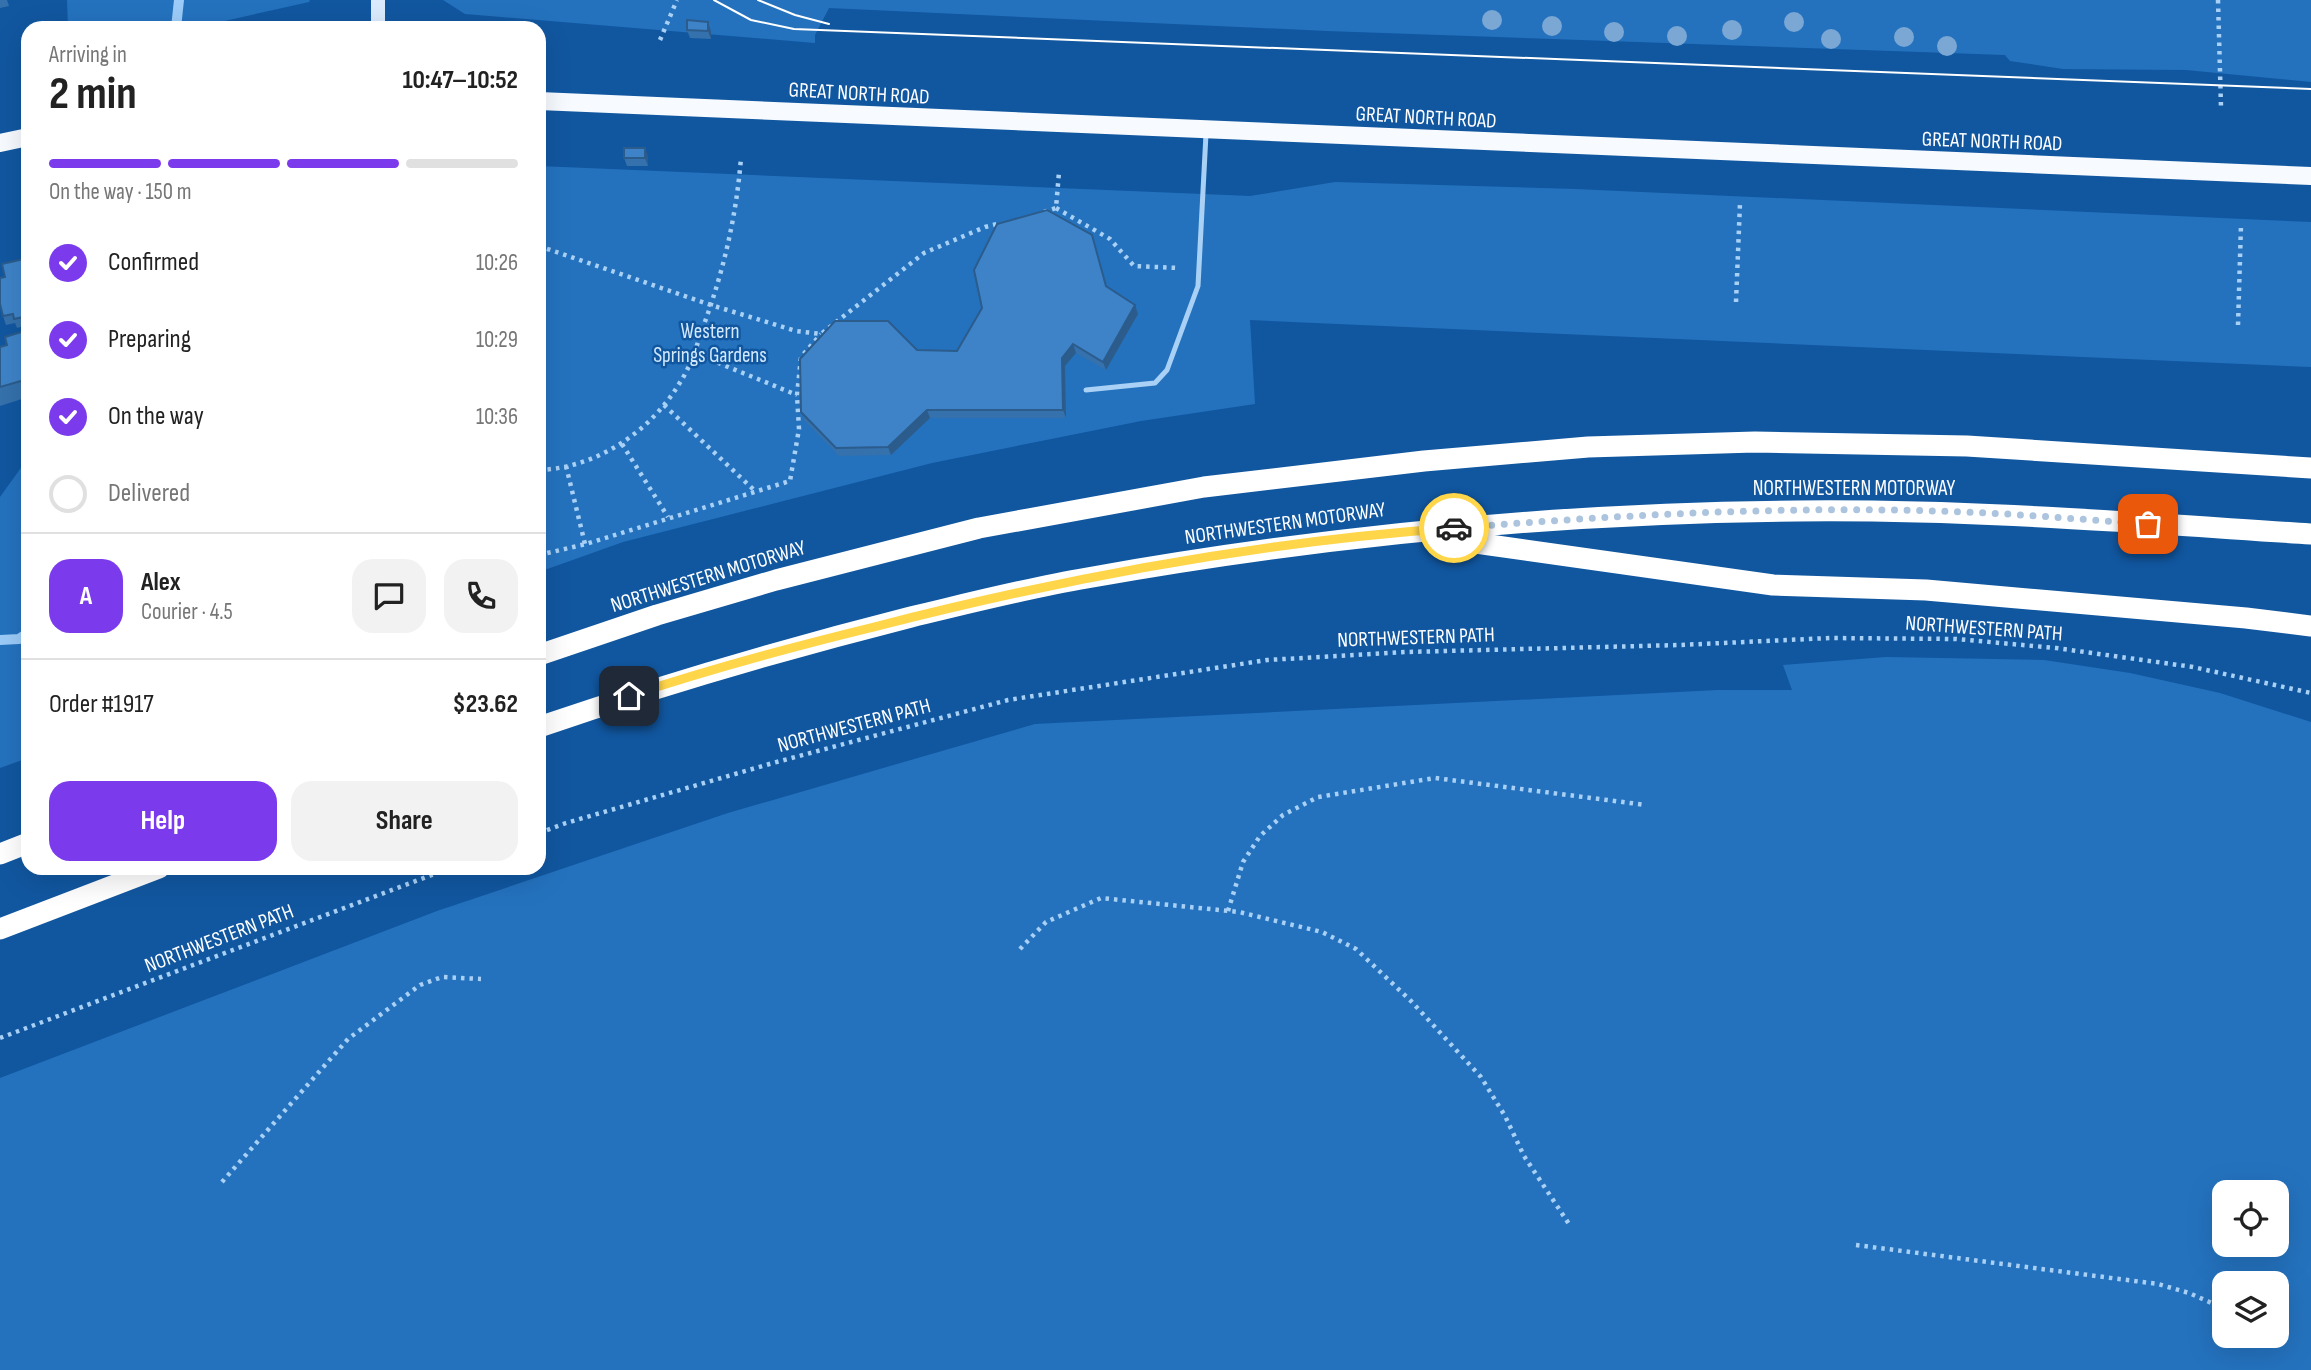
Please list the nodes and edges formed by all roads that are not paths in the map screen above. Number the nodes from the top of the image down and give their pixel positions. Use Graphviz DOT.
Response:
graph roads {
  1 [pos="378,0"];
  2 [pos="378,21"];
  3 [pos="546,101"];
  4 [pos="1206,129"];
  5 [pos="21,138"];
  6 [pos="0,143"];
  7 [pos="2311,176"];
  8 [pos="1086,390"];
  9 [pos="2311,468"];
  10 [pos="1398,532"];
  11 [pos="2311,534"];
  12 [pos="2311,626"];
  13 [pos="546,653"];
  14 [pos="546,725"];
  15 [pos="21,846"];
  16 [pos="0,854"];
  17 [pos="141,875"];
  18 [pos="0,929"];
  1 -- 2 [label="main road"];
  3 -- 4 [label="main road, GREAT NORTH ROAD"];
  4 -- 7 [label="main road, GREAT NORTH ROAD"];
  4 -- 8 [label="lane"];
  5 -- 6 [label="main road"];
  9 -- 13 [label="highway, NORTHWESTERN MOTORWAY"];
  10 -- 11 [label="highway, NORTHWESTERN MOTORWAY"];
  10 -- 12 [label="highway"];
  10 -- 14 [label="highway, NORTHWESTERN MOTORWAY"];
  15 -- 16 [label="highway"];
  17 -- 18 [label="highway"];
}
